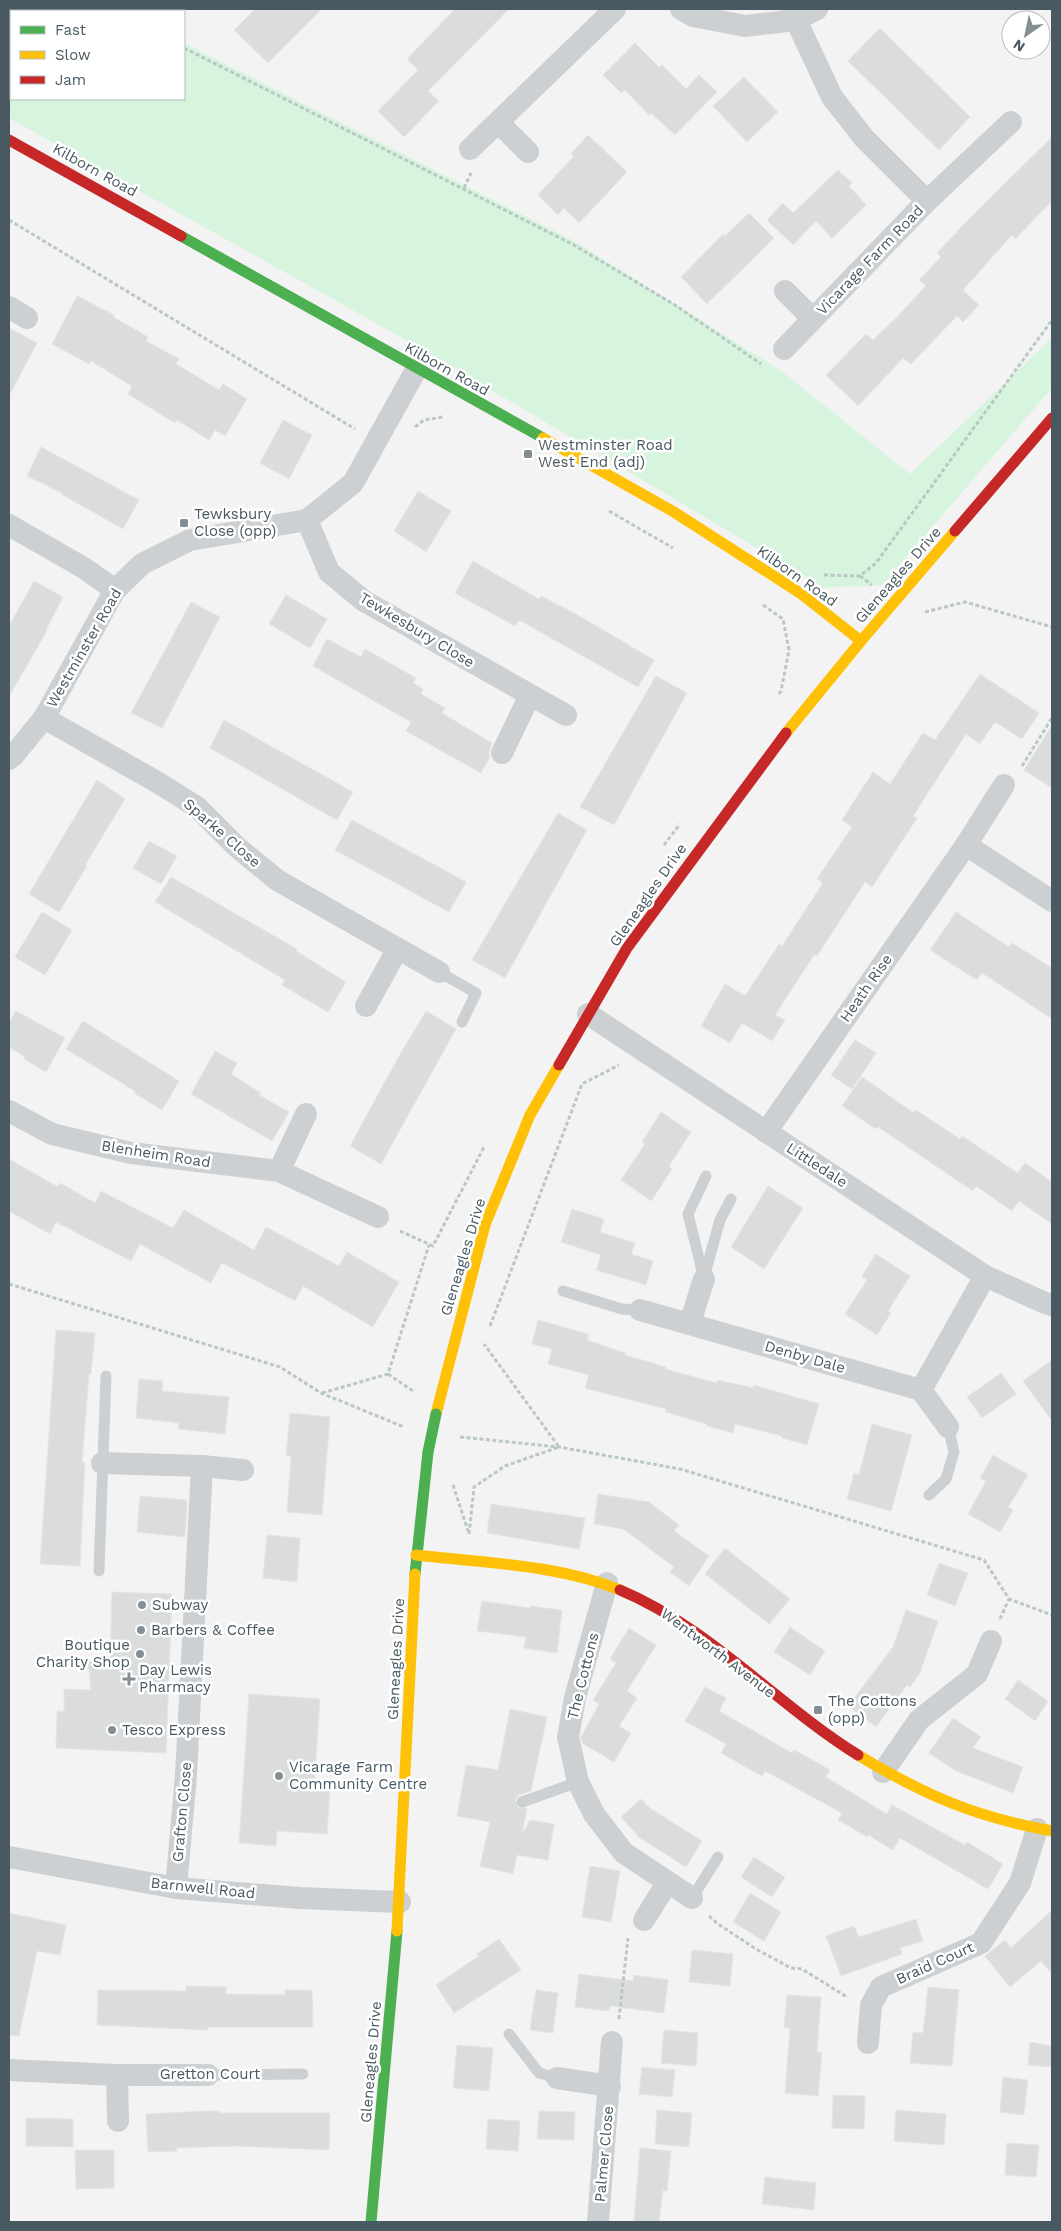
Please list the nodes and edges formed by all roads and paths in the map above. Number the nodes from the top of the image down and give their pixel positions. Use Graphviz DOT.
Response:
graph roads {
  1 [pos="615,9"];
  2 [pos="681,9"];
  3 [pos="817,9"];
  4 [pos="796,20"];
  5 [pos="185,49"];
  6 [pos="499,122"];
  7 [pos="1011,122"];
  8 [pos="9,140"];
  9 [pos="470,150"];
  10 [pos="528,152"];
  11 [pos="927,201"];
  12 [pos="9,220"];
  13 [pos="785,291"];
  14 [pos="813,319"];
  15 [pos="1052,320"];
  16 [pos="784,349"];
  17 [pos="416,370"];
  18 [pos="1052,418"];
  19 [pos="449,419"];
  20 [pos="413,428"];
  21 [pos="377,442"];
  22 [pos="603,508"];
  23 [pos="307,520"];
  24 [pos="9,525"];
  25 [pos="680,552"];
  26 [pos="115,590"];
  27 [pos="800,593"];
  28 [pos="760,603"];
  29 [pos="920,613"];
  30 [pos="1052,627"];
  31 [pos="861,641"];
  32 [pos="530,695"];
  33 [pos="775,698"];
  34 [pos="566,715"];
  35 [pos="44,718"];
  36 [pos="1052,718"];
  37 [pos="502,754"];
  38 [pos="9,759"];
  39 [pos="1004,785"];
  40 [pos="681,823"];
  41 [pos="966,845"];
  42 [pos="664,846"];
  43 [pos="1052,901"];
  44 [pos="397,950"];
  45 [pos="439,972"];
  46 [pos="366,1006"];
  47 [pos="588,1014"];
  48 [pos="462,1022"];
  49 [pos="639,1047"];
  50 [pos="9,1111"];
  51 [pos="306,1114"];
  52 [pos="766,1132"];
  53 [pos="484,1146"];
  54 [pos="279,1171"];
  55 [pos="706,1176"];
  56 [pos="731,1199"];
  57 [pos="378,1217"];
  58 [pos="429,1244"];
  59 [pos="985,1276"];
  60 [pos="704,1279"];
  61 [pos="9,1284"];
  62 [pos="564,1291"];
  63 [pos="1052,1305"];
  64 [pos="640,1310"];
  65 [pos="690,1324"];
  66 [pos="106,1376"];
  67 [pos="921,1390"];
  68 [pos="321,1394"];
  69 [pos="405,1427"];
  70 [pos="948,1427"];
  71 [pos="458,1437"];
  72 [pos="559,1446"];
  73 [pos="102,1463"];
  74 [pos="202,1466"];
  75 [pos="243,1470"];
  76 [pos="929,1495"];
  77 [pos="416,1555"];
  78 [pos="466,1562"];
  79 [pos="99,1570"];
  80 [pos="607,1584"];
  81 [pos="1052,1615"];
  82 [pos="991,1641"];
  83 [pos="883,1772"];
  84 [pos="578,1782"];
  85 [pos="522,1802"];
  86 [pos="1045,1830"];
  87 [pos="9,1856"];
  88 [pos="718,1857"];
  89 [pos="666,1883"];
  90 [pos="176,1888"];
  91 [pos="692,1898"];
  92 [pos="400,1902"];
  93 [pos="644,1920"];
  94 [pos="871,2005"];
  95 [pos="509,2034"];
  96 [pos="612,2042"];
  97 [pos="868,2043"];
  98 [pos="9,2070"];
  99 [pos="303,2074"];
  100 [pos="117,2075"];
  101 [pos="208,2075"];
  102 [pos="556,2078"];
  103 [pos="610,2086"];
  104 [pos="118,2122"];
  105 [pos="371,2222"];
  106 [pos="598,2222"];
  1 -- 6 [label="street"];
  2 -- 4 [label="street"];
  3 -- 4 [label="street"];
  4 -- 11 [label="street, Vicarage Farm Road"];
  5 -- 16 [label="path"];
  6 -- 9 [label="street"];
  6 -- 10 [label="street"];
  7 -- 11 [label="street, Vicarage Farm Road"];
  8 -- 17 [label="street, Kilborn Road"];
  11 -- 14 [label="street, Vicarage Farm Road"];
  12 -- 21 [label="path"];
  13 -- 14 [label="street, Vicarage Farm Road"];
  14 -- 16 [label="street, Vicarage Farm Road"];
  15 -- 27 [label="path"];
  17 -- 21 [label="street, Westminster Road"];
  17 -- 27 [label="street, Kilborn Road"];
  18 -- 31 [label="street, Gleneagles Drive"];
  19 -- 20 [label="path"];
  21 -- 23 [label="street, Westminster Road"];
  22 -- 25 [label="path"];
  23 -- 26 [label="street, Westminster Road"];
  23 -- 32 [label="street, Tewkesbury Close"];
  24 -- 26 [label="street"];
  26 -- 35 [label="street, Westminster Road"];
  27 -- 31 [label="street, Kilborn Road"];
  28 -- 33 [label="path"];
  29 -- 30 [label="path"];
  31 -- 47 [label="street, Gleneagles Drive"];
  32 -- 34 [label="street, Tewkesbury Close"];
  32 -- 37 [label="street"];
  35 -- 38 [label="street, Westminster Road"];
  35 -- 44 [label="street, Sparke Close"];
  36 -- 39 [label="path"];
  39 -- 41 [label="street, Heath Rise"];
  40 -- 42 [label="path"];
  41 -- 43 [label="street"];
  41 -- 52 [label="street, Heath Rise"];
  44 -- 45 [label="street, Sparke Close"];
  44 -- 46 [label="street"];
  45 -- 48 [label="lane"];
  47 -- 49 [label="street, Littledale"];
  47 -- 77 [label="street, Gleneagles Drive, bridge"];
  49 -- 52 [label="street, Littledale"];
  49 -- 72 [label="path"];
  50 -- 54 [label="street, Blenheim Road"];
  51 -- 54 [label="street"];
  52 -- 59 [label="street, Littledale"];
  53 -- 58 [label="path"];
  54 -- 57 [label="street, Blenheim Road"];
  55 -- 60 [label="lane"];
  56 -- 60 [label="lane"];
  57 -- 58 [label="path"];
  58 -- 68 [label="path"];
  59 -- 63 [label="street, Littledale"];
  59 -- 67 [label="street"];
  60 -- 65 [label="street"];
  61 -- 68 [label="path"];
  62 -- 64 [label="lane"];
  64 -- 65 [label="street, Denby Dale"];
  65 -- 67 [label="street, Denby Dale"];
  66 -- 73 [label="lane"];
  67 -- 70 [label="street"];
  68 -- 69 [label="path"];
  70 -- 76 [label="lane"];
  71 -- 72 [label="path"];
  72 -- 78 [label="path"];
  72 -- 81 [label="path"];
  73 -- 74 [label="street"];
  73 -- 79 [label="lane"];
  74 -- 75 [label="street"];
  74 -- 90 [label="street, Grafton Close"];
  77 -- 78 [label="street, Wentworth Avenue"];
  77 -- 92 [label="street, Gleneagles Drive"];
  78 -- 80 [label="street, Wentworth Avenue"];
  80 -- 83 [label="street, Wentworth Avenue"];
  80 -- 84 [label="street, The Cottons"];
  82 -- 83 [label="street"];
  83 -- 86 [label="street, Wentworth Avenue"];
  84 -- 85 [label="lane"];
  84 -- 89 [label="street, The Cottons"];
  86 -- 94 [label="street, Braid Court"];
  87 -- 90 [label="street, Barnwell Road"];
  88 -- 91 [label="lane"];
  89 -- 91 [label="street, The Cottons"];
  89 -- 93 [label="street"];
  90 -- 92 [label="street, Barnwell Road"];
  91 -- 94 [label="path"];
  92 -- 105 [label="street, Gleneagles Drive"];
  93 -- 96 [label="path"];
  94 -- 97 [label="street, Braid Court"];
  95 -- 102 [label="lane"];
  96 -- 103 [label="street, Palmer Close"];
  98 -- 100 [label="street, Gretton Court"];
  99 -- 101 [label="lane, Gretton Court"];
  100 -- 101 [label="street, Gretton Court"];
  100 -- 104 [label="street"];
  102 -- 103 [label="street, Palmer Close"];
  103 -- 106 [label="street, Palmer Close"];
}
